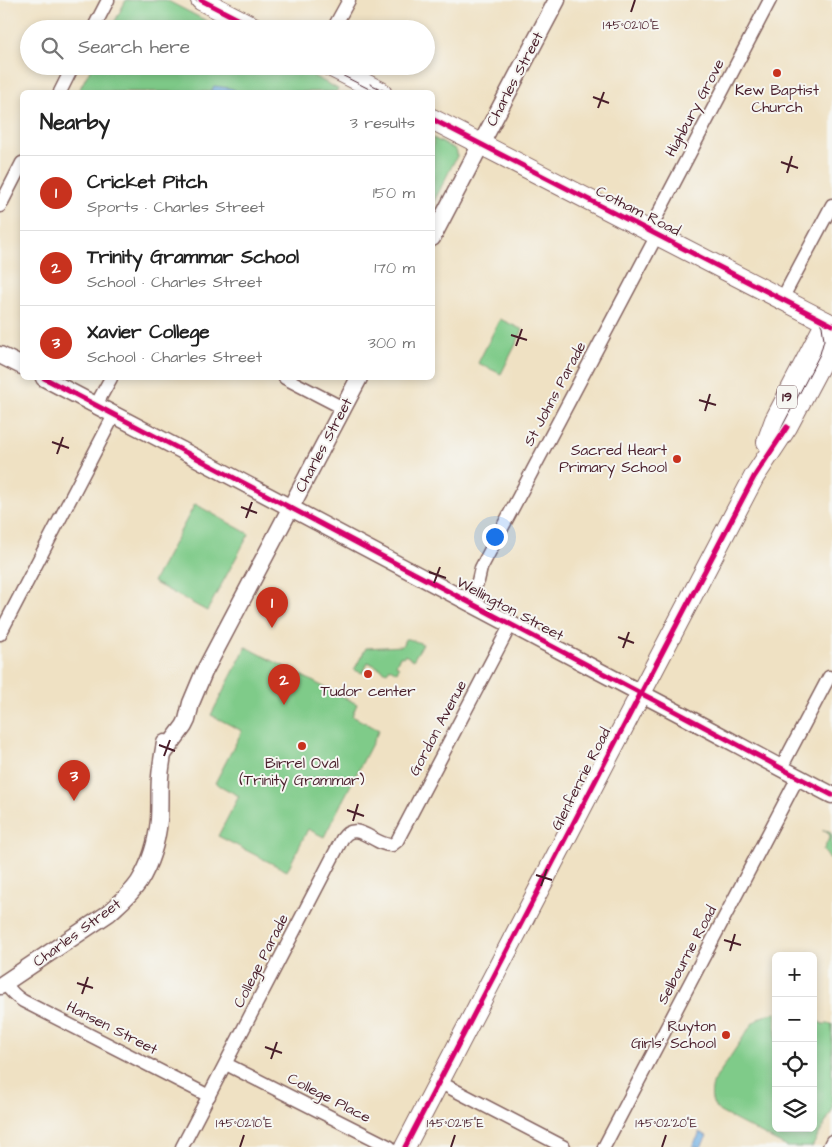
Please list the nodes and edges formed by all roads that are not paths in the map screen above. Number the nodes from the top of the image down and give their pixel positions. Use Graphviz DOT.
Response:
graph roads {
  1 [pos="108,0"];
  2 [pos="349,0"];
  3 [pos="557,0"];
  4 [pos="770,0"];
  5 [pos="208,2"];
  6 [pos="98,20"];
  7 [pos="241,20"];
  8 [pos="338,20"];
  9 [pos="68,75"];
  10 [pos="348,75"];
  11 [pos="61,90"];
  12 [pos="377,90"];
  13 [pos="435,121"];
  14 [pos="481,144"];
  15 [pos="20,167"];
  16 [pos="832,205"];
  17 [pos="0,206"];
  18 [pos="435,232"];
  19 [pos="653,233"];
  20 [pos="782,300"];
  21 [pos="829,324"];
  22 [pos="832,342"];
  23 [pos="0,354"];
  24 [pos="20,365"];
  25 [pos="48,380"];
  26 [pos="110,380"];
  27 [pos="289,380"];
  28 [pos="358,380"];
  29 [pos="96,405"];
  30 [pos="343,408"];
  31 [pos="114,415"];
  32 [pos="756,474"];
  33 [pos="292,507"];
  34 [pos="464,599"];
  35 [pos="511,624"];
  36 [pos="0,634"];
  37 [pos="829,678"];
  38 [pos="641,693"];
  39 [pos="781,768"];
  40 [pos="798,777"];
  41 [pos="832,795"];
  42 [pos="392,845"];
  43 [pos="2,985"];
  44 [pos="226,1064"];
  45 [pos="439,1082"];
  46 [pos="209,1096"];
  47 [pos="832,1141"];
  48 [pos="182,1147"];
  49 [pos="390,1147"];
  50 [pos="405,1147"];
  51 [pos="564,1147"];
  52 [pos="604,1147"];
  53 [pos="829,1147"];
  1 -- 6 [label="street"];
  2 -- 8 [label="street"];
  3 -- 14 [label="street, Charles Street"];
  4 -- 19 [label="street, Highbury Grove"];
  5 -- 7 [label="main road"];
  9 -- 11 [label="street"];
  10 -- 12 [label="main road"];
  13 -- 14 [label="main road, Cotham Road"];
  14 -- 18 [label="street, Charles Street"];
  14 -- 19 [label="main road, Cotham Road"];
  15 -- 17 [label="street"];
  16 -- 20 [label="street"];
  19 -- 20 [label="main road, Cotham Road"];
  19 -- 34 [label="street, St Johns Parade"];
  20 -- 21 [label="main road, Cotham Road"];
  21 -- 32 [label="main road, Glenferrie Road / 19"];
  22 -- 32 [label="main road, Glenferrie Road / 19"];
  23 -- 24 [label="street"];
  25 -- 29 [label="street, Wellington Street"];
  26 -- 29 [label="street"];
  27 -- 30 [label="street"];
  28 -- 30 [label="street, Charles Street"];
  29 -- 31 [label="street, Wellington Street"];
  30 -- 33 [label="street, Charles Street"];
  31 -- 33 [label="street, Wellington Street"];
  31 -- 36 [label="street"];
  32 -- 38 [label="main road, Glenferrie Road / 19"];
  33 -- 34 [label="street, Wellington Street"];
  33 -- 43 [label="street, Charles Street"];
  34 -- 35 [label="street, Wellington Street"];
  35 -- 38 [label="street, Wellington Street"];
  35 -- 42 [label="street, Gordon Avenue"];
  37 -- 39 [label="street"];
  38 -- 39 [label="street, Wellington Street"];
  38 -- 45 [label="main road, Glenferrie Road / 19"];
  39 -- 40 [label="street, Wellington Street"];
  40 -- 41 [label="street, Wellington Street"];
  40 -- 52 [label="street, Selbourne Road"];
  42 -- 44 [label="street, College Parade"];
  43 -- 46 [label="street, Hansen Street"];
  44 -- 46 [label="street, College Parade"];
  44 -- 49 [label="street, College Place"];
  45 -- 50 [label="main road, Glenferrie Road / 19"];
  45 -- 51 [label="street"];
  46 -- 48 [label="street, College Parade"];
  47 -- 53 [label="street"];
}
